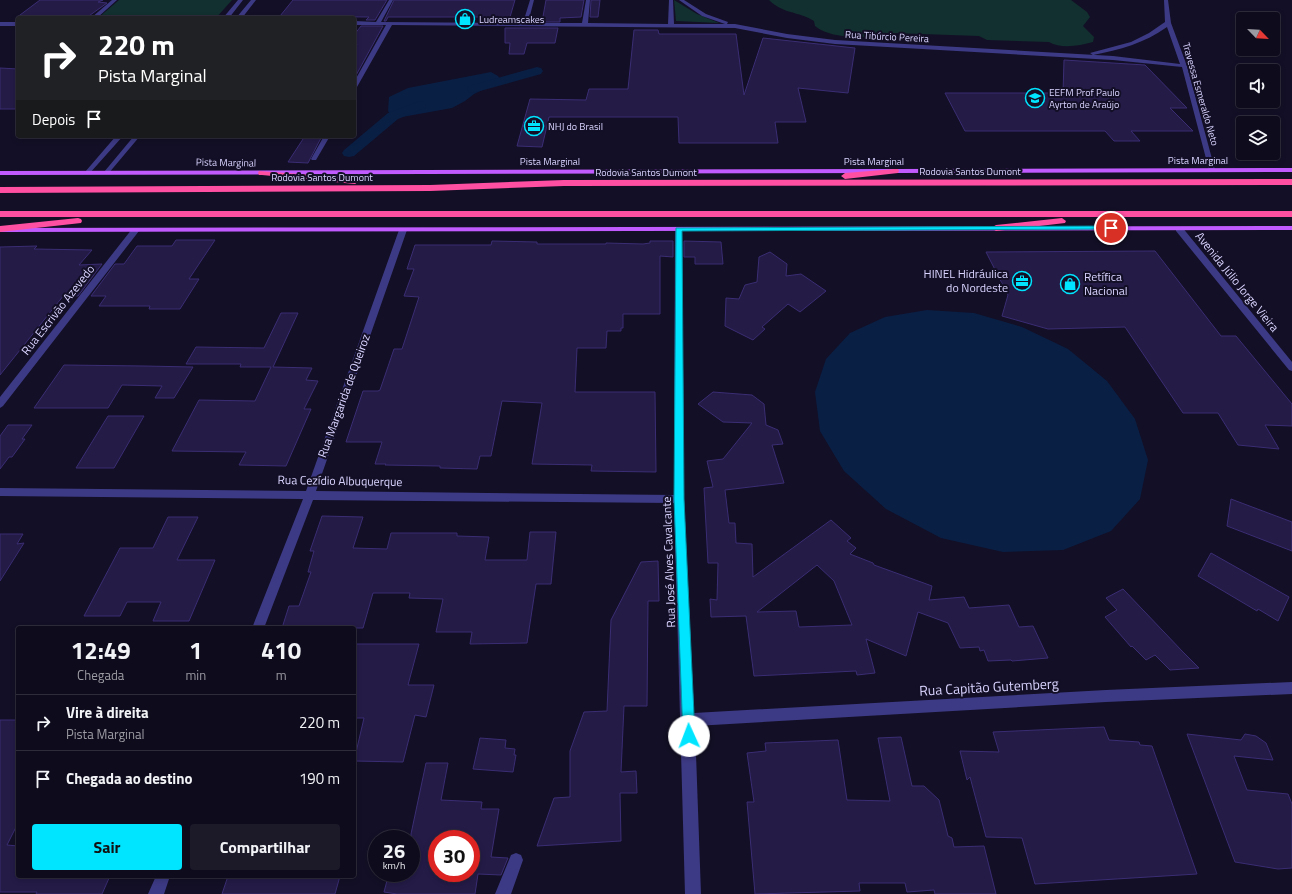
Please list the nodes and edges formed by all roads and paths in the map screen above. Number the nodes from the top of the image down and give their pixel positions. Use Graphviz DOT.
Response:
graph roads {
  1 [pos="115,0"];
  2 [pos="241,0"];
  3 [pos="254,0"];
  4 [pos="391,0"];
  5 [pos="532,0"];
  6 [pos="588,0"];
  7 [pos="671,0"];
  8 [pos="681,0"];
  9 [pos="1166,0"];
  10 [pos="96,16"];
  11 [pos="228,16"];
  12 [pos="241,16"];
  13 [pos="356,23"];
  14 [pos="378,23"];
  15 [pos="390,23"];
  16 [pos="1168,23"];
  17 [pos="0,24"];
  18 [pos="16,24"];
  19 [pos="525,24"];
  20 [pos="587,24"];
  21 [pos="671,24"];
  22 [pos="735,26"];
  23 [pos="1076,56"];
  24 [pos="1184,66"];
  25 [pos="356,84"];
  26 [pos="118,138"];
  27 [pos="135,138"];
  28 [pos="326,138"];
  29 [pos="314,159"];
  30 [pos="1212,170"];
  31 [pos="1292,170"];
  32 [pos="895,171"];
  33 [pos="87,172"];
  34 [pos="0,173"];
  35 [pos="106,173"];
  36 [pos="262,173"];
  37 [pos="1292,182"];
  38 [pos="779,183"];
  39 [pos="430,188"];
  40 [pos="0,190"];
  41 [pos="0,214"];
  42 [pos="146,214"];
  43 [pos="1121,214"];
  44 [pos="1292,214"];
  45 [pos="996,228"];
  46 [pos="1292,228"];
  47 [pos="678,229"];
  48 [pos="1179,229"];
  49 [pos="0,230"];
  50 [pos="403,230"];
  51 [pos="135,231"];
  52 [pos="1292,368"];
  53 [pos="0,404"];
  54 [pos="0,492"];
  55 [pos="310,494"];
  56 [pos="679,499"];
  57 [pos="259,626"];
  58 [pos="1292,688"];
  59 [pos="688,720"];
  60 [pos="516,860"];
  61 [pos="161,878"];
  62 [pos="156,894"];
  63 [pos="503,894"];
  64 [pos="693,894"];
  1 -- 10 [label="street"];
  2 -- 11 [label="street"];
  3 -- 12 [label="street"];
  4 -- 14 [label="street"];
  5 -- 19 [label="street"];
  6 -- 20 [label="street"];
  7 -- 21 [label="street"];
  8 -- 22 [label="street"];
  9 -- 16 [label="street, Travessa Esmeraldo Neto"];
  13 -- 14 [label="street, Rua Tibúrcio Pereira"];
  14 -- 15 [label="street, Rua Tibúrcio Pereira"];
  15 -- 19 [label="street, Rua Tibúrcio Pereira"];
  15 -- 25 [label="street"];
  16 -- 23 [label="street"];
  16 -- 24 [label="street, Travessa Esmeraldo Neto"];
  17 -- 18 [label="street"];
  19 -- 20 [label="street, Rua Tibúrcio Pereira"];
  20 -- 21 [label="street, Rua Tibúrcio Pereira"];
  21 -- 22 [label="street, Rua Tibúrcio Pereira"];
  22 -- 23 [label="street, Rua Tibúrcio Pereira"];
  23 -- 24 [label="street, Rua Tibúrcio Pereira"];
  24 -- 30 [label="street, Travessa Esmeraldo Neto"];
  26 -- 33 [label="street"];
  27 -- 35 [label="street"];
  28 -- 29 [label="street"];
  30 -- 31 [label="main road, Pista Marginal"];
  30 -- 32 [label="main road, Pista Marginal"];
  32 -- 36 [label="main road, Pista Marginal"];
  32 -- 38 [label="highway"];
  33 -- 34 [label="main road, Pista Marginal"];
  33 -- 35 [label="main road, Pista Marginal"];
  35 -- 36 [label="main road, Pista Marginal"];
  36 -- 39 [label="highway"];
  37 -- 38 [label="highway, Rodovia Santos Dumont"];
  38 -- 39 [label="highway, Rodovia Santos Dumont"];
  39 -- 40 [label="highway, Rodovia Santos Dumont"];
  41 -- 42 [label="highway"];
  42 -- 43 [label="highway"];
  42 -- 49 [label="highway"];
  43 -- 44 [label="highway"];
  43 -- 45 [label="highway"];
  45 -- 47 [label="main road"];
  45 -- 48 [label="main road"];
  46 -- 48 [label="main road"];
  47 -- 50 [label="main road"];
  47 -- 56 [label="street, Rua José Alves Cavalcante"];
  48 -- 52 [label="street, Avenida Júlio Jorge Vieira"];
  49 -- 51 [label="main road"];
  50 -- 51 [label="main road"];
  50 -- 55 [label="street, Rua Margarida de Queiroz"];
  51 -- 53 [label="street, Rua Escrivão Azevedo"];
  54 -- 55 [label="street, Rua Cezídio Albuquerque"];
  55 -- 56 [label="street, Rua Cezídio Albuquerque"];
  55 -- 57 [label="street, Rua Margarida de Queiroz"];
  56 -- 59 [label="street, Rua José Alves Cavalcante"];
  58 -- 59 [label="street, Rua Capitão Gutemberg"];
  59 -- 64 [label="street, Rua José Alves Cavalcante"];
  60 -- 63 [label="street"];
  61 -- 62 [label="street"];
}
